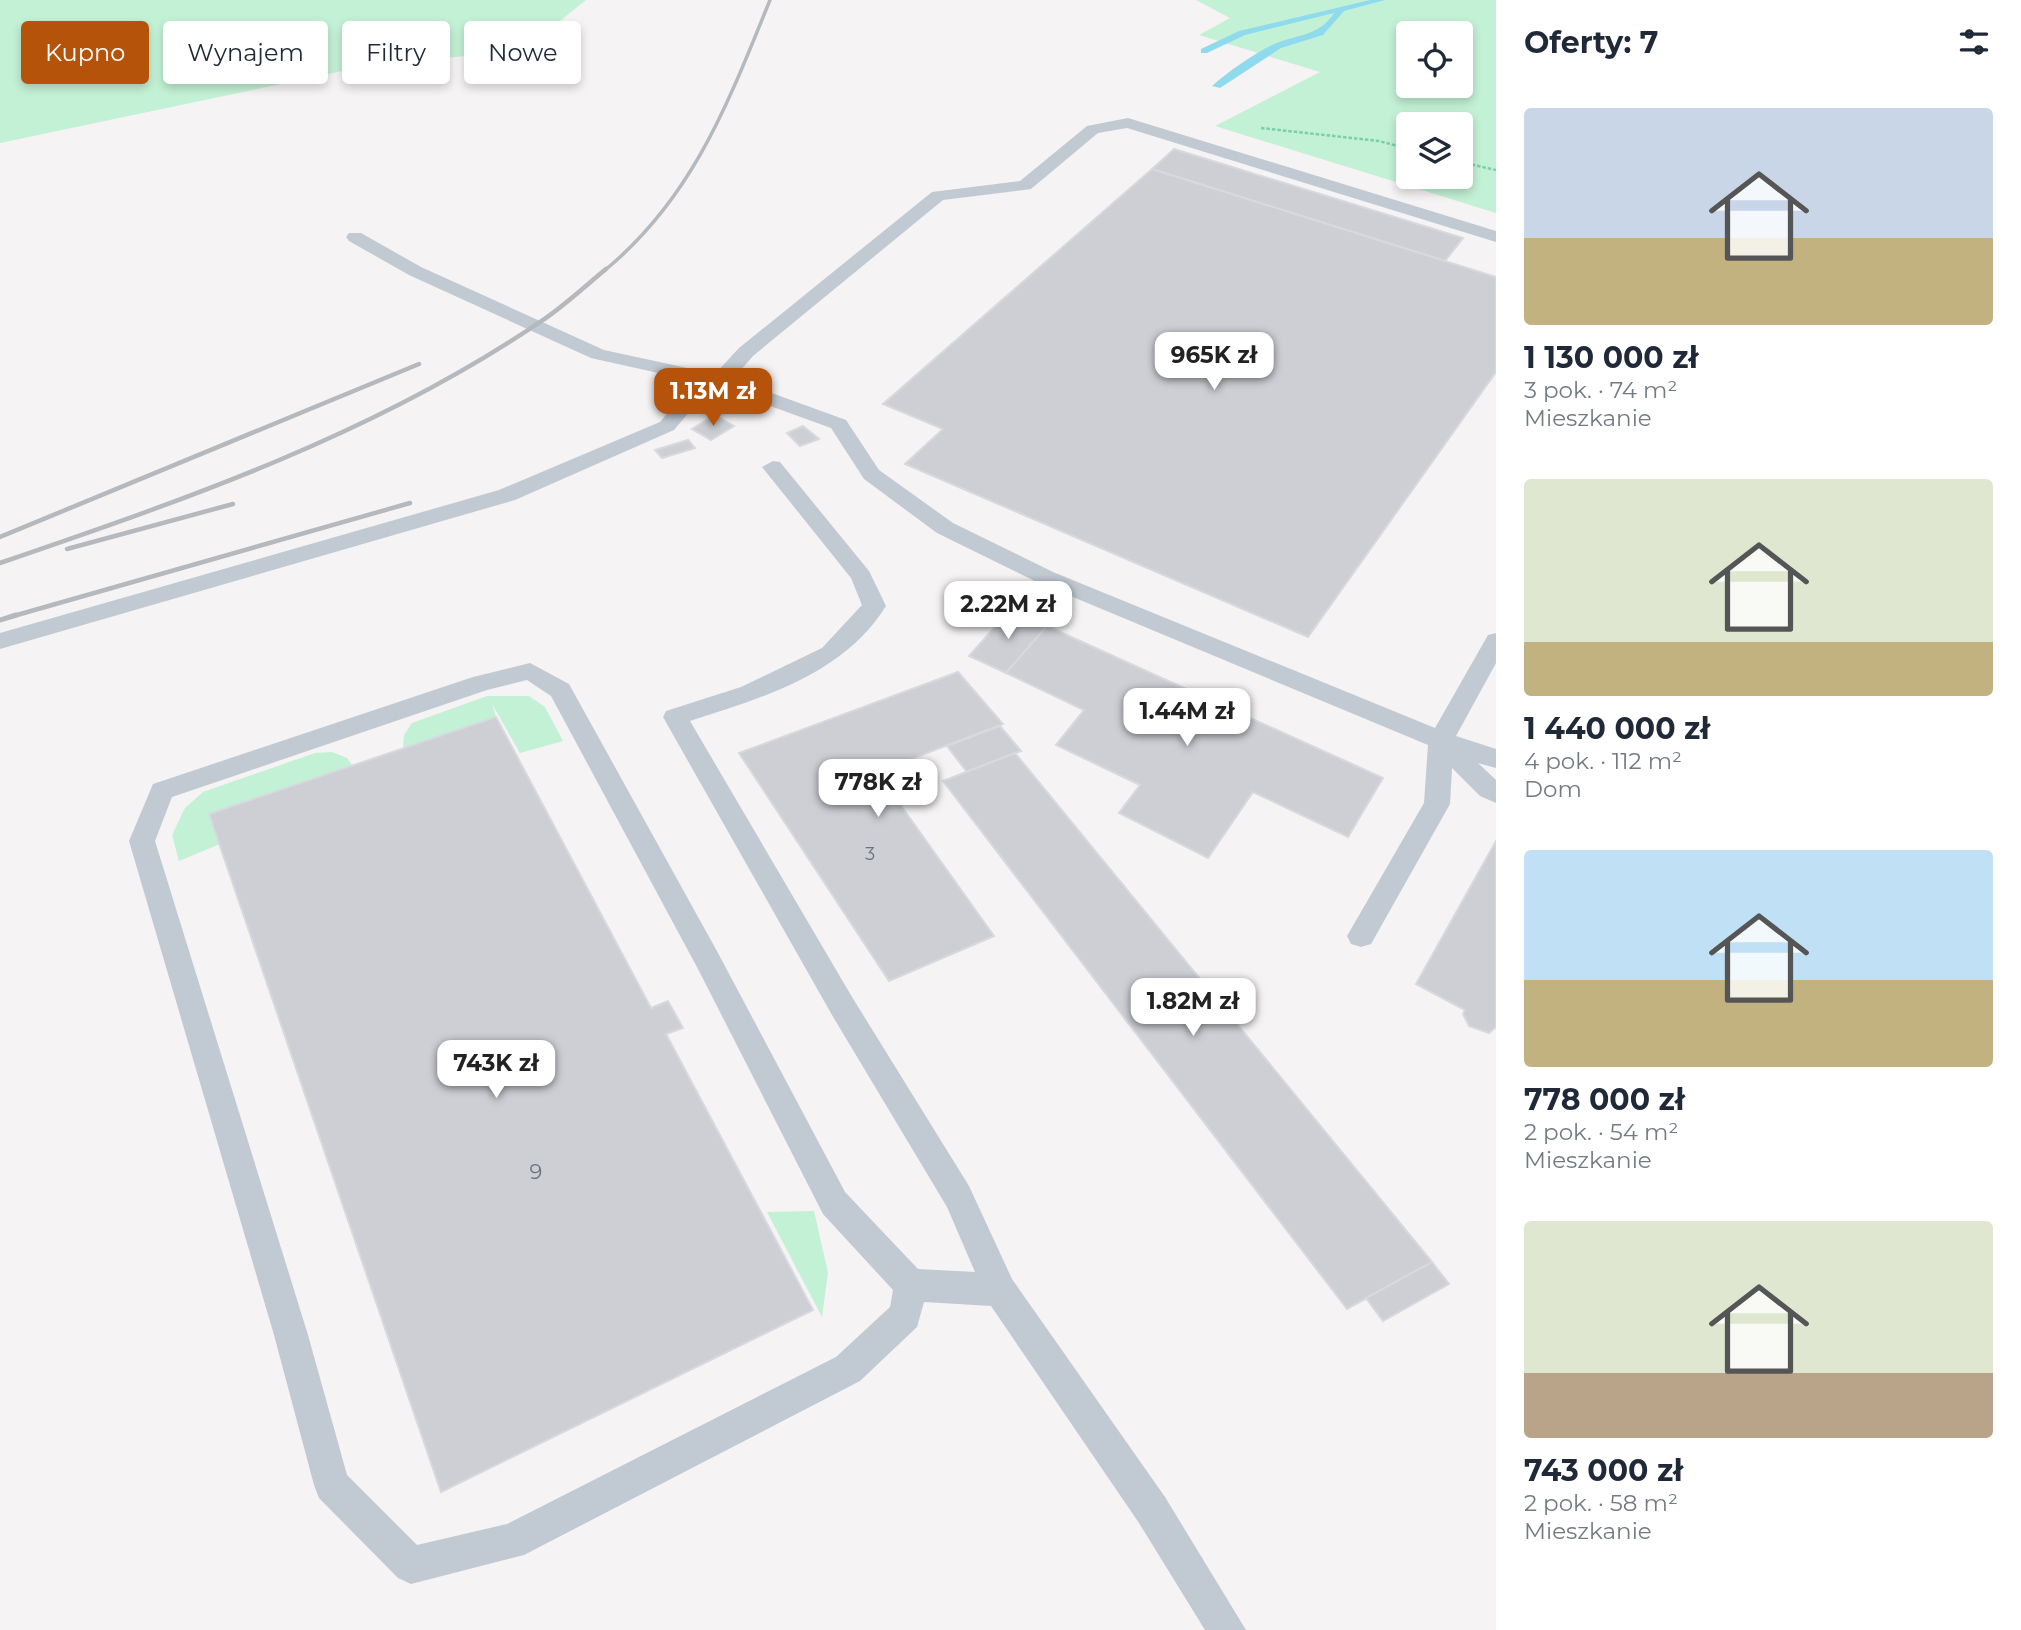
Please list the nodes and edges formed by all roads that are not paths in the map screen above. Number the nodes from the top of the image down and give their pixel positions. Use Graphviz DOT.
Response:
graph roads {
  1 [pos="355,237"];
  2 [pos="1496,237"];
  3 [pos="714,380"];
  4 [pos="772,467"];
  5 [pos="1496,640"];
  6 [pos="0,641"];
  7 [pos="1441,740"];
  8 [pos="1496,760"];
  9 [pos="1496,793"];
  10 [pos="1360,936"];
  11 [pos="910,1285"];
  12 [pos="1000,1290"];
  13 [pos="1227,1630"];
  1 -- 3 [label="lane"];
  2 -- 3 [label="lane"];
  3 -- 6 [label="lane"];
  3 -- 7 [label="lane"];
  4 -- 12 [label="lane"];
  5 -- 7 [label="lane"];
  7 -- 8 [label="lane"];
  7 -- 9 [label="lane"];
  7 -- 10 [label="lane"];
  11 -- 11 [label="lane"];
  11 -- 12 [label="lane"];
  12 -- 13 [label="lane"];
}
